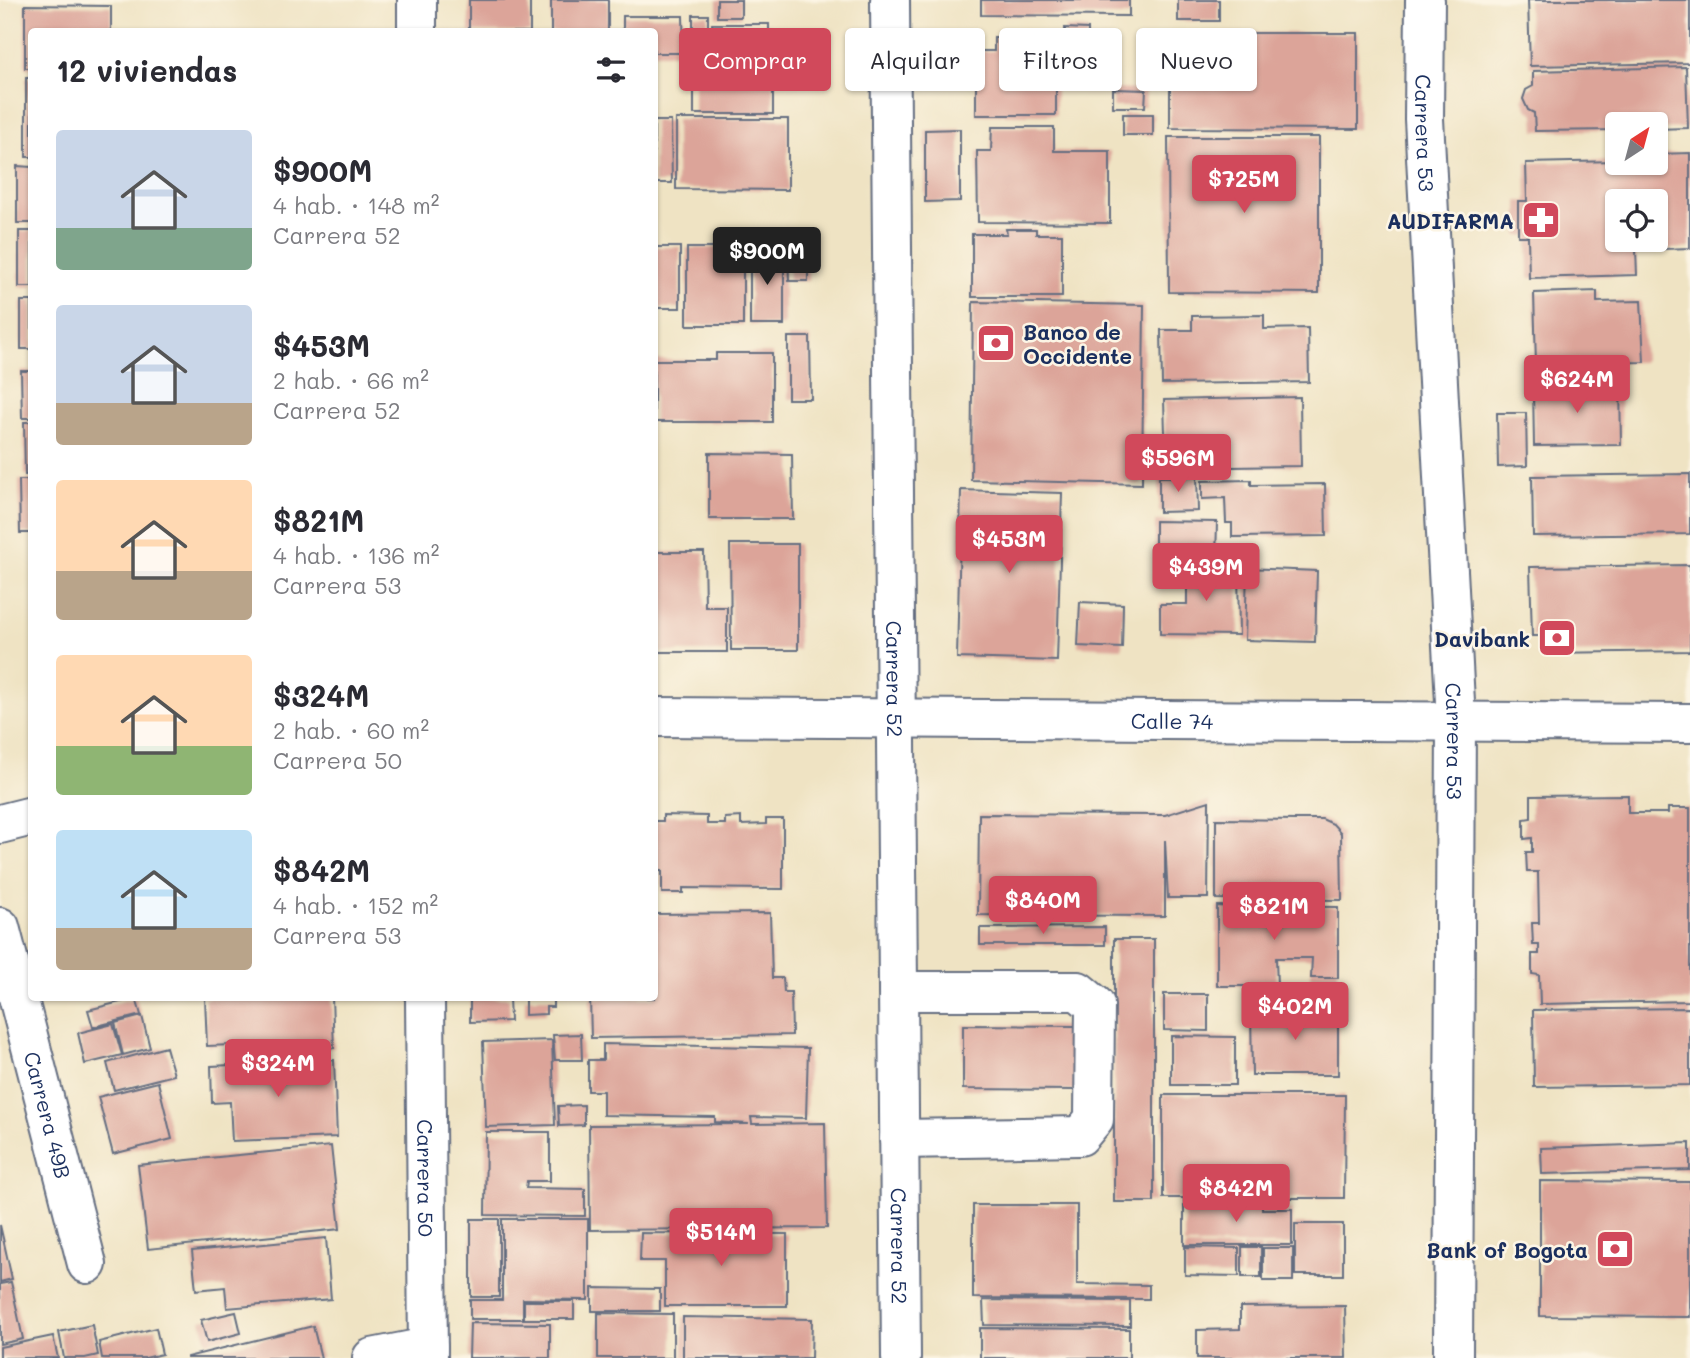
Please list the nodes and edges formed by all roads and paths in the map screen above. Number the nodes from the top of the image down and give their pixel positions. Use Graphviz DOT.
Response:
graph roads {
  1 [pos="417,0"];
  2 [pos="890,0"];
  3 [pos="1425,0"];
  4 [pos="417,28"];
  5 [pos="658,718"];
  6 [pos="896,718"];
  7 [pos="1456,721"];
  8 [pos="1690,723"];
  9 [pos="28,817"];
  10 [pos="0,824"];
  11 [pos="0,927"];
  12 [pos="898,991"];
  13 [pos="425,1001"];
  14 [pos="899,1139"];
  15 [pos="87,1264"];
  16 [pos="428,1352"];
  17 [pos="372,1358"];
  18 [pos="901,1358"];
  19 [pos="1453,1358"];
  1 -- 4 [label="street"];
  2 -- 6 [label="street, Carrera 52"];
  3 -- 7 [label="street, Carrera 53"];
  5 -- 6 [label="street, Calle 74"];
  6 -- 7 [label="street, Calle 74"];
  6 -- 12 [label="street, Carrera 52"];
  7 -- 8 [label="street, Calle 74"];
  7 -- 19 [label="street, Carrera 53"];
  9 -- 10 [label="street"];
  11 -- 15 [label="street, Carrera 49B"];
  12 -- 14 [label="street, Carrera 52"];
  12 -- 14 [label="street"];
  13 -- 16 [label="street, Carrera 50"];
  14 -- 18 [label="street, Carrera 52"];
  16 -- 17 [label="street"];
}
